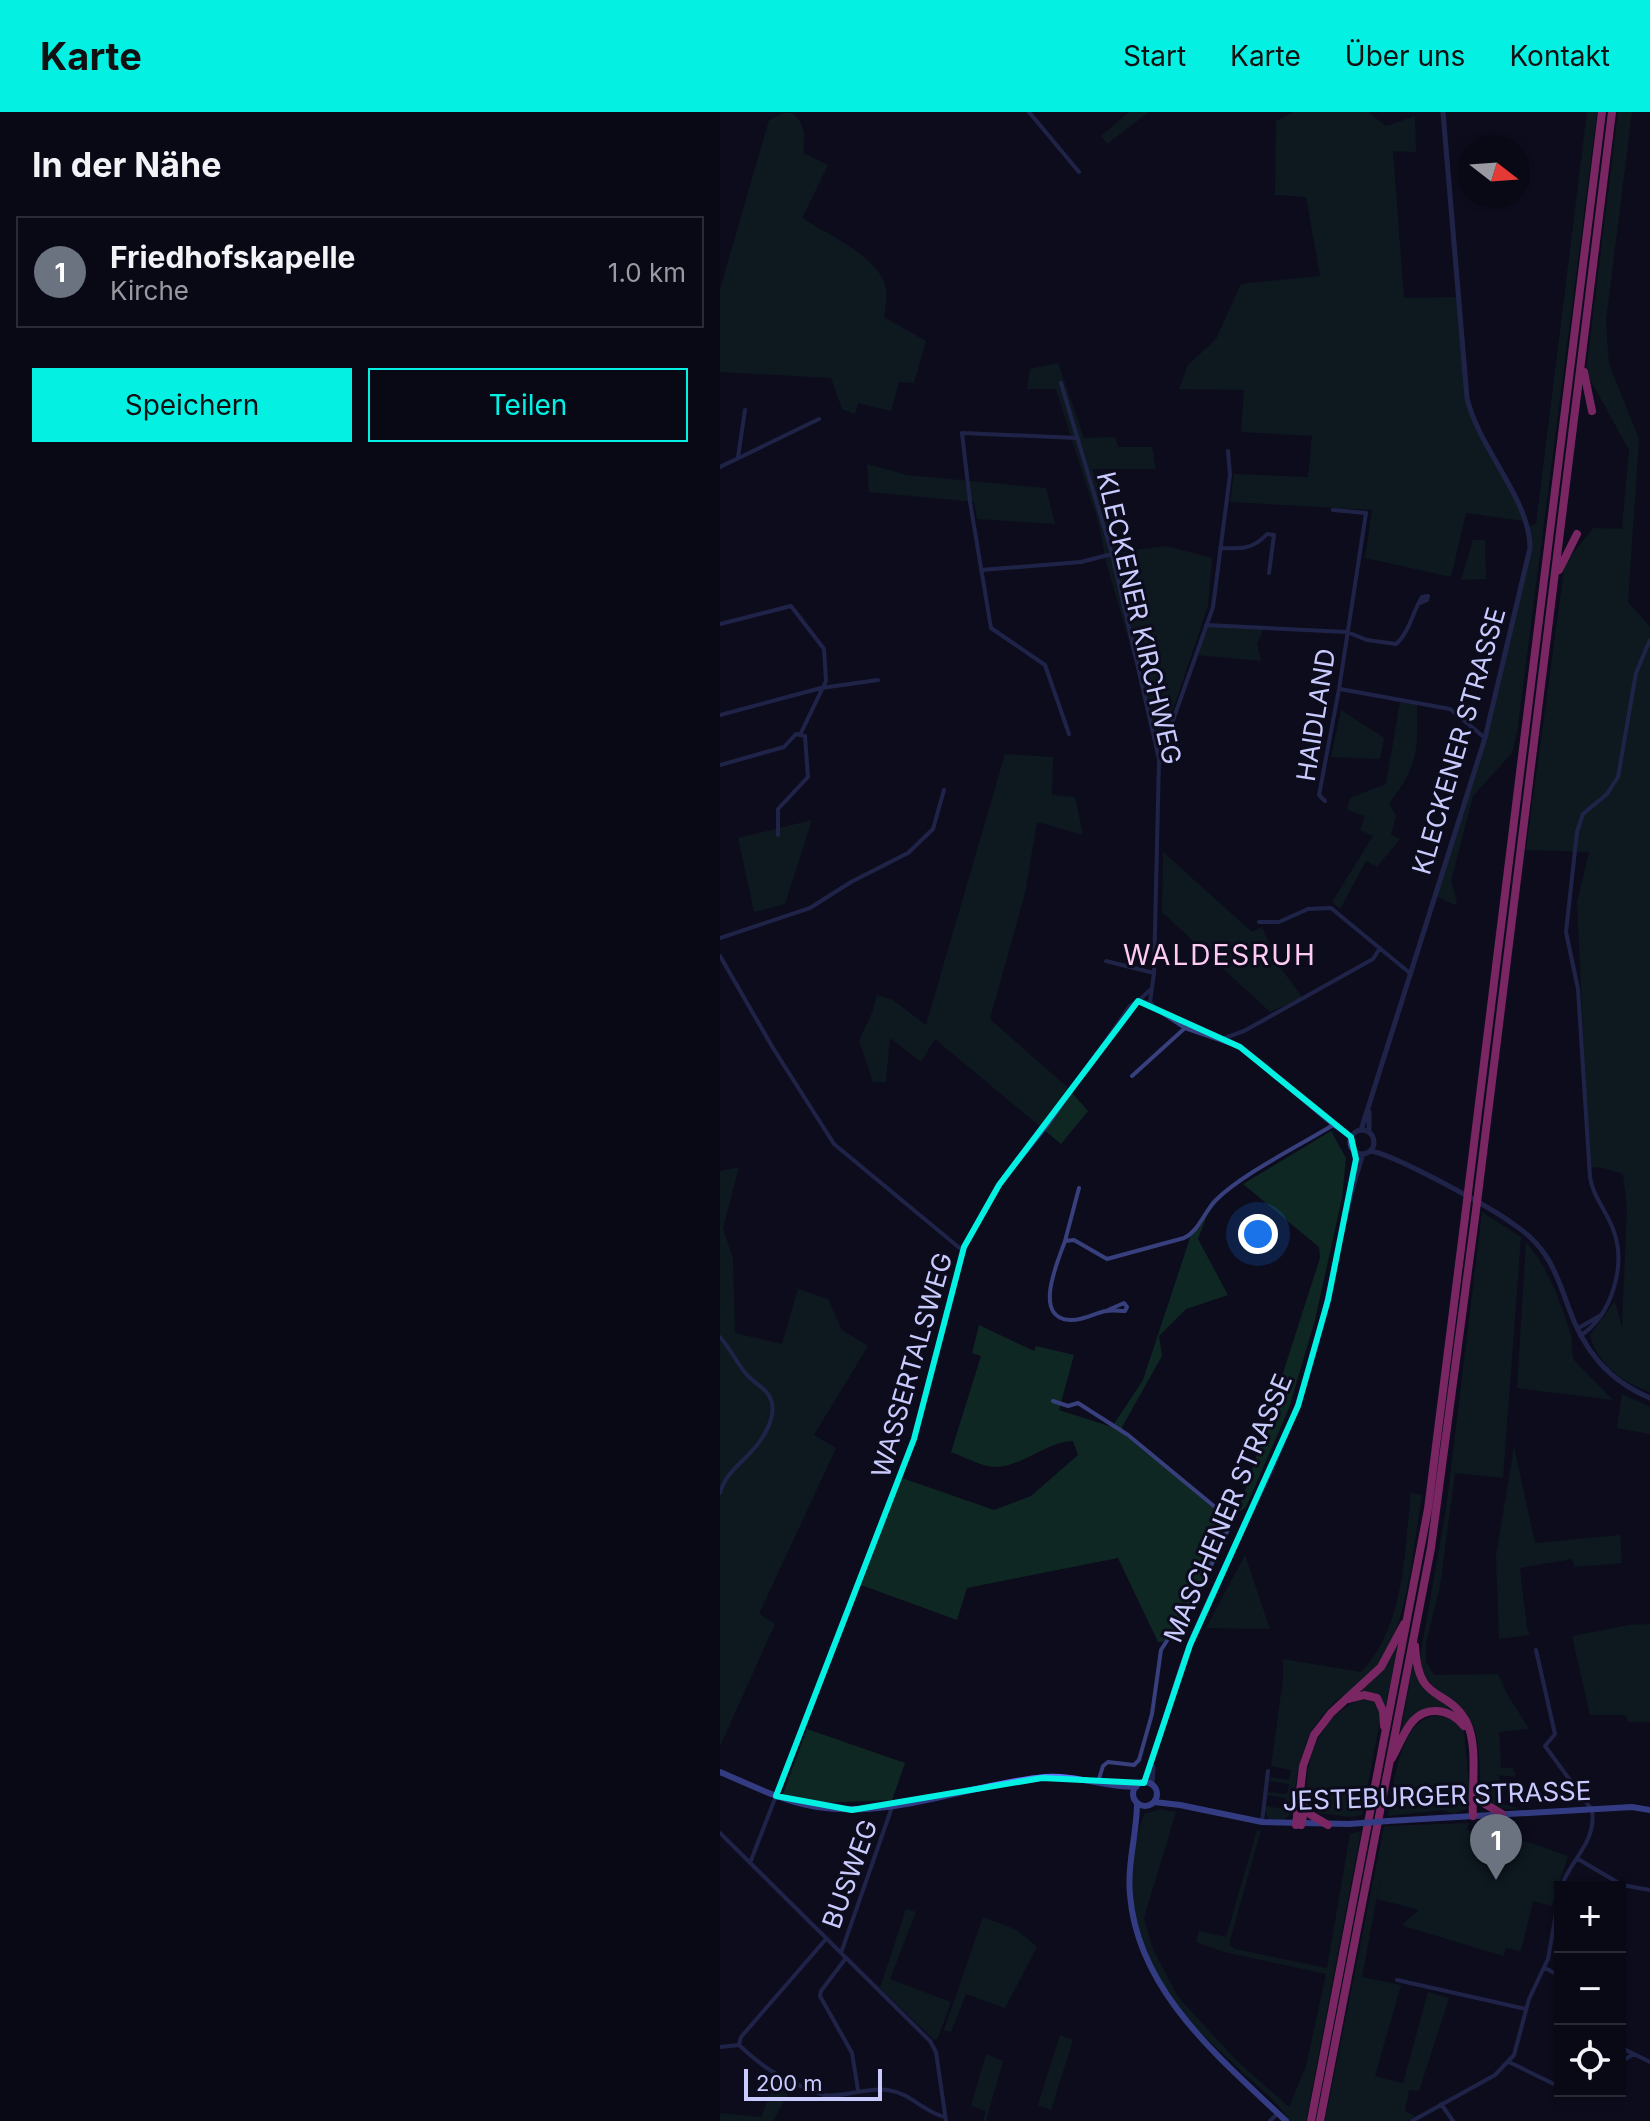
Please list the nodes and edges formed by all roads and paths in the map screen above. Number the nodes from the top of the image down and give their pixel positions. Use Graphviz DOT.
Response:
graph roads {
  1 [pos="1029,112"];
  2 [pos="1443,112"];
  3 [pos="1602,112"];
  4 [pos="1612,112"];
  5 [pos="1079,172"];
  6 [pos="1583,351"];
  7 [pos="1061,383"];
  8 [pos="745,410"];
  9 [pos="1592,411"];
  10 [pos="819,419"];
  11 [pos="1077,438"];
  12 [pos="1228,451"];
  13 [pos="738,457"];
  14 [pos="720,467"];
  15 [pos="1333,510"];
  16 [pos="1577,534"];
  17 [pos="1220,548"];
  18 [pos="1112,554"];
  19 [pos="981,570"];
  20 [pos="1269,573"];
  21 [pos="1553,590"];
  22 [pos="1418,604"];
  23 [pos="720,624"];
  24 [pos="1206,625"];
  25 [pos="1347,632"];
  26 [pos="1650,640"];
  27 [pos="878,680"];
  28 [pos="821,688"];
  29 [pos="1339,689"];
  30 [pos="720,715"];
  31 [pos="1525,727"];
  32 [pos="1069,734"];
  33 [pos="800,735"];
  34 [pos="1485,738"];
  35 [pos="1514,756"];
  36 [pos="1159,759"];
  37 [pos="720,765"];
  38 [pos="944,790"];
  39 [pos="1325,801"];
  40 [pos="778,835"];
  41 [pos="1259,922"];
  42 [pos="1494,931"];
  43 [pos="720,938"];
  44 [pos="1380,948"];
  45 [pos="720,956"];
  46 [pos="1497,956"];
  47 [pos="1106,961"];
  48 [pos="1154,973"];
  49 [pos="1411,974"];
  50 [pos="1150,990"];
  51 [pos="1138,1001"];
  52 [pos="1150,1003"];
  53 [pos="1185,1028"];
  54 [pos="1222,1039"];
  55 [pos="1132,1076"];
  56 [pos="1370,1099"];
  57 [pos="1333,1125"];
  58 [pos="1361,1130"];
  59 [pos="1369,1131"];
  60 [pos="1351,1137"];
  61 [pos="1374,1144"];
  62 [pos="1354,1150"];
  63 [pos="1366,1152"];
  64 [pos="1390,1158"];
  65 [pos="1354,1179"];
  66 [pos="1474,1185"];
  67 [pos="1079,1188"];
  68 [pos="1470,1217"];
  69 [pos="1065,1241"];
  70 [pos="962,1250"];
  71 [pos="1108,1310"];
  72 [pos="1603,1314"];
  73 [pos="1577,1329"];
  74 [pos="720,1337"];
  75 [pos="1580,1337"];
  76 [pos="1650,1398"];
  77 [pos="1053,1401"];
  78 [pos="720,1493"];
  79 [pos="1409,1613"];
  80 [pos="1414,1634"];
  81 [pos="1536,1650"];
  82 [pos="1345,1701"];
  83 [pos="1470,1738"];
  84 [pos="1384,1745"];
  85 [pos="1389,1764"];
  86 [pos="1268,1771"];
  87 [pos="720,1772"];
  88 [pos="1098,1782"];
  89 [pos="1148,1784"];
  90 [pos="1107,1785"];
  91 [pos="1136,1787"];
  92 [pos="1301,1789"];
  93 [pos="1476,1791"];
  94 [pos="776,1796"];
  95 [pos="1133,1796"];
  96 [pos="1155,1798"];
  97 [pos="1137,1803"];
  98 [pos="1304,1805"];
  99 [pos="1146,1806"];
  100 [pos="892,1807"];
  101 [pos="1592,1810"];
  102 [pos="1650,1810"];
  103 [pos="1502,1814"];
  104 [pos="1474,1816"];
  105 [pos="1262,1822"];
  106 [pos="1299,1825"];
  107 [pos="1328,1825"];
  108 [pos="720,1833"];
  109 [pos="1133,1836"];
  110 [pos="1578,1859"];
  111 [pos="750,1863"];
  112 [pos="1566,1881"];
  113 [pos="1650,1890"];
  114 [pos="1554,1924"];
  115 [pos="827,1938"];
  116 [pos="844,1955"];
  117 [pos="1545,1968"];
  118 [pos="1554,1973"];
  119 [pos="1397,1980"];
  120 [pos="1526,2009"];
  121 [pos="739,2045"];
  122 [pos="720,2047"];
  123 [pos="1626,2050"];
  124 [pos="1634,2054"];
  125 [pos="1626,2059"];
  126 [pos="1650,2060"];
  127 [pos="1509,2062"];
  128 [pos="1554,2084"];
  129 [pos="858,2090"];
  130 [pos="1441,2104"];
  131 [pos="1278,2113"];
  132 [pos="946,2119"];
  133 [pos="1270,2121"];
  134 [pos="1286,2121"];
  135 [pos="1311,2121"];
  136 [pos="1320,2121"];
  137 [pos="1412,2121"];
  138 [pos="1453,2121"];
  1 -- 5 [label="street"];
  2 -- 34 [label="street, KLECKENER STRASSE"];
  3 -- 31 [label="highway"];
  4 -- 6 [label="highway"];
  6 -- 9 [label="highway"];
  6 -- 21 [label="highway"];
  7 -- 11 [label="street, KLECKENER KIRCHWEG"];
  8 -- 13 [label="street"];
  10 -- 13 [label="street"];
  11 -- 18 [label="street, KLECKENER KIRCHWEG"];
  11 -- 19 [label="street"];
  12 -- 17 [label="street"];
  13 -- 14 [label="street"];
  15 -- 25 [label="street, HAIDLAND"];
  16 -- 21 [label="highway"];
  17 -- 20 [label="street"];
  17 -- 24 [label="street"];
  18 -- 19 [label="street"];
  18 -- 36 [label="street, KLECKENER KIRCHWEG"];
  19 -- 32 [label="street"];
  21 -- 66 [label="highway"];
  22 -- 25 [label="street, HAIDLAND"];
  23 -- 28 [label="street"];
  24 -- 25 [label="street"];
  24 -- 36 [label="street"];
  25 -- 29 [label="street, HAIDLAND"];
  26 -- 72 [label="street"];
  27 -- 28 [label="street"];
  28 -- 30 [label="street"];
  28 -- 33 [label="street"];
  29 -- 34 [label="street"];
  29 -- 39 [label="street, HAIDLAND"];
  31 -- 35 [label="highway"];
  31 -- 46 [label="highway"];
  33 -- 37 [label="street"];
  33 -- 40 [label="street"];
  34 -- 49 [label="street, KLECKENER STRASSE"];
  36 -- 48 [label="street, KLECKENER KIRCHWEG"];
  38 -- 43 [label="street"];
  41 -- 44 [label="street"];
  42 -- 46 [label="highway"];
  44 -- 49 [label="street"];
  44 -- 54 [label="street"];
  45 -- 70 [label="street"];
  46 -- 66 [label="highway"];
  47 -- 48 [label="street"];
  48 -- 50 [label="street, KLECKENER KIRCHWEG"];
  49 -- 56 [label="street, KLECKENER STRASSE"];
  50 -- 51 [label="street, WASSERTALSWEG"];
  50 -- 52 [label="street, KLECKENER KIRCHWEG"];
  51 -- 52 [label="street"];
  51 -- 70 [label="street, WASSERTALSWEG"];
  52 -- 53 [label="street"];
  53 -- 54 [label="street"];
  53 -- 55 [label="street"];
  54 -- 57 [label="street"];
  56 -- 58 [label="street, KLECKENER STRASSE"];
  56 -- 59 [label="street, KLECKENER STRASSE"];
  57 -- 60 [label="street"];
  57 -- 69 [label="street"];
  58 -- 59 [label="street"];
  58 -- 60 [label="street"];
  59 -- 61 [label="street"];
  60 -- 62 [label="street"];
  61 -- 63 [label="street"];
  61 -- 64 [label="street"];
  62 -- 63 [label="street"];
  62 -- 65 [label="street, MASCHENER STRASSE"];
  63 -- 64 [label="street"];
  63 -- 65 [label="street, MASCHENER STRASSE"];
  64 -- 73 [label="street"];
  65 -- 89 [label="street, MASCHENER STRASSE"];
  66 -- 68 [label="highway, bridge"];
  67 -- 69 [label="street"];
  68 -- 79 [label="highway"];
  68 -- 80 [label="highway"];
  69 -- 71 [label="street"];
  70 -- 94 [label="street, WASSERTALSWEG"];
  72 -- 73 [label="street"];
  72 -- 75 [label="street"];
  73 -- 75 [label="street"];
  74 -- 78 [label="street"];
  75 -- 76 [label="street"];
  77 -- 88 [label="street"];
  79 -- 82 [label="highway"];
  79 -- 84 [label="highway"];
  80 -- 83 [label="highway"];
  80 -- 85 [label="highway"];
  81 -- 101 [label="street"];
  82 -- 84 [label="highway"];
  82 -- 92 [label="highway"];
  83 -- 85 [label="highway"];
  83 -- 93 [label="highway"];
  84 -- 135 [label="highway"];
  85 -- 136 [label="highway"];
  86 -- 105 [label="street"];
  87 -- 94 [label="main road"];
  88 -- 90 [label="main road"];
  88 -- 100 [label="main road"];
  89 -- 91 [label="main road"];
  89 -- 96 [label="main road"];
  90 -- 91 [label="main road"];
  90 -- 95 [label="main road"];
  91 -- 95 [label="main road"];
  92 -- 98 [label="highway"];
  92 -- 106 [label="highway"];
  93 -- 103 [label="highway"];
  93 -- 104 [label="highway"];
  94 -- 100 [label="main road"];
  94 -- 111 [label="street, WASSERTALSWEG"];
  95 -- 97 [label="main road"];
  96 -- 99 [label="main road"];
  96 -- 105 [label="main road, JESTEBURGER STRASSE"];
  97 -- 99 [label="main road"];
  97 -- 109 [label="main road"];
  98 -- 106 [label="highway"];
  98 -- 107 [label="highway"];
  99 -- 109 [label="main road"];
  100 -- 116 [label="street, BUSWEG"];
  101 -- 102 [label="main road, JESTEBURGER STRASSE"];
  101 -- 103 [label="main road, JESTEBURGER STRASSE"];
  101 -- 110 [label="street"];
  103 -- 104 [label="main road, JESTEBURGER STRASSE"];
  104 -- 107 [label="main road, JESTEBURGER STRASSE, bridge"];
  105 -- 106 [label="main road, JESTEBURGER STRASSE"];
  106 -- 107 [label="main road, JESTEBURGER STRASSE"];
  108 -- 111 [label="street"];
  109 -- 131 [label="main road"];
  110 -- 112 [label="street"];
  110 -- 113 [label="street"];
  111 -- 115 [label="street"];
  114 -- 117 [label="street"];
  115 -- 116 [label="street"];
  115 -- 121 [label="street"];
  116 -- 129 [label="street, BUSWEG"];
  116 -- 132 [label="street"];
  117 -- 118 [label="street"];
  117 -- 120 [label="street"];
  119 -- 120 [label="street"];
  120 -- 127 [label="street"];
  121 -- 122 [label="street"];
  121 -- 129 [label="street"];
  123 -- 124 [label="street"];
  124 -- 125 [label="street"];
  124 -- 126 [label="street"];
  127 -- 128 [label="street"];
  127 -- 130 [label="street"];
  129 -- 132 [label="street"];
  130 -- 137 [label="street"];
  130 -- 138 [label="street"];
  131 -- 133 [label="street"];
  131 -- 134 [label="main road"];
}
